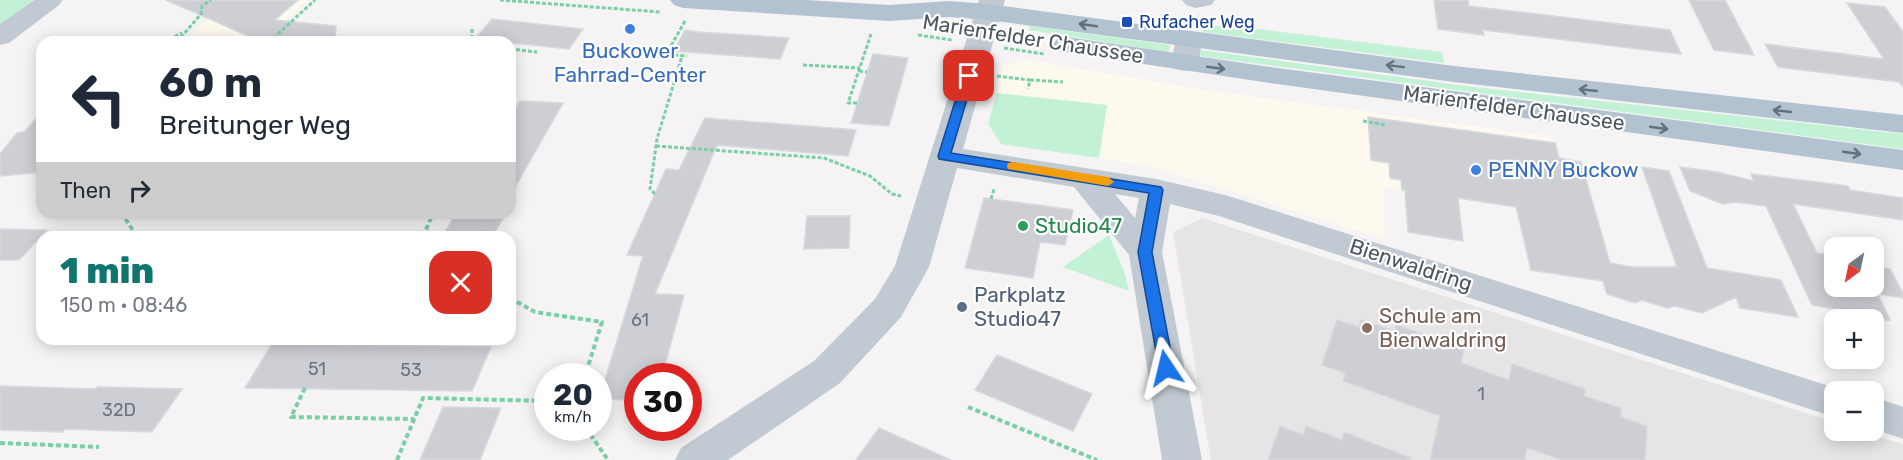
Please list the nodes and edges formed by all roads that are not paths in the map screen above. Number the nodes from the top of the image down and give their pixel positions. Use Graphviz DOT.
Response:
graph roads {
  1 [pos="50,0"];
  2 [pos="1195,0"];
  3 [pos="1202,0"];
  4 [pos="686,8"];
  5 [pos="988,15"];
  6 [pos="0,37"];
  7 [pos="1187,51"];
  8 [pos="1903,124"];
  9 [pos="944,156"];
  10 [pos="1903,160"];
  11 [pos="1084,178"];
  12 [pos="1156,190"];
  13 [pos="1145,252"];
  14 [pos="1824,398"];
  15 [pos="1884,416"];
  16 [pos="1903,423"];
  17 [pos="695,460"];
  18 [pos="1182,460"];
  1 -- 6 [label="street"];
  2 -- 3 [label="street"];
  4 -- 5 [label="main road, Marienfelder Chaussee"];
  5 -- 7 [label="main road, Marienfelder Chaussee"];
  5 -- 9 [label="street"];
  8 -- 7 [label="main road, Marienfelder Chaussee, one-way"];
  7 -- 10 [label="main road, Marienfelder Chaussee, one-way"];
  9 -- 11 [label="street, Bienwaldring"];
  9 -- 17 [label="street"];
  11 -- 12 [label="street, Bienwaldring"];
  11 -- 13 [label="street"];
  12 -- 13 [label="street"];
  12 -- 14 [label="street, Bienwaldring"];
  13 -- 18 [label="street"];
  15 -- 16 [label="street"];
}
